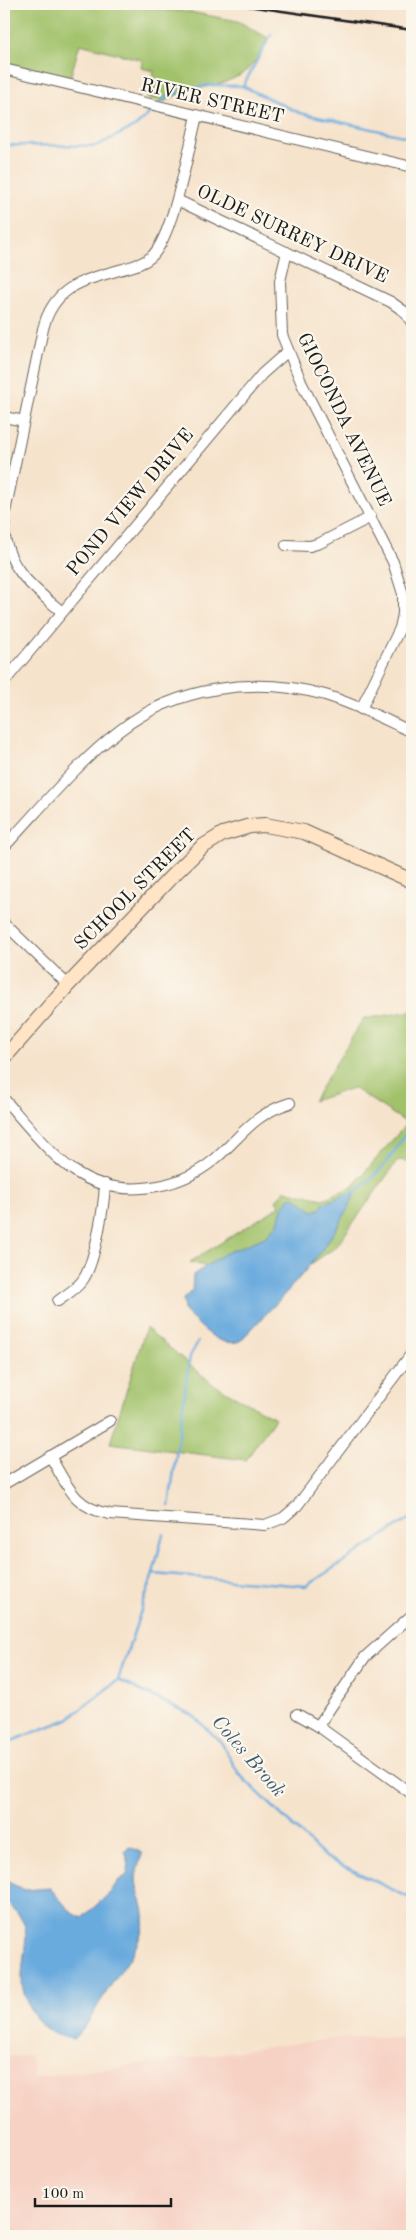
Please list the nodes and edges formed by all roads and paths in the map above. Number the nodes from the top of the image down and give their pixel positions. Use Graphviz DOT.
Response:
graph roads {
  1 [pos="4,69"];
  2 [pos="197,116"];
  3 [pos="412,167"];
  4 [pos="177,200"];
  5 [pos="287,252"];
  6 [pos="412,323"];
  7 [pos="288,350"];
  8 [pos="4,417"];
  9 [pos="24,421"];
  10 [pos="371,517"];
  11 [pos="4,531"];
  12 [pos="286,545"];
  13 [pos="62,612"];
  14 [pos="4,682"];
  15 [pos="361,709"];
  16 [pos="412,732"];
  17 [pos="8,836"];
  18 [pos="4,847"];
  19 [pos="412,881"];
  20 [pos="4,923"];
  21 [pos="68,985"];
  22 [pos="4,1058"];
  23 [pos="4,1099"];
  24 [pos="290,1103"];
  25 [pos="105,1184"];
  26 [pos="58,1301"];
  27 [pos="410,1361"];
  28 [pos="110,1421"];
  29 [pos="50,1456"];
  30 [pos="4,1484"];
  31 [pos="412,1615"];
  32 [pos="297,1714"];
  33 [pos="318,1726"];
  34 [pos="412,1794"];
  1 -- 2 [label="street, RIVER STREET"];
  2 -- 3 [label="street, RIVER STREET"];
  2 -- 4 [label="street"];
  4 -- 5 [label="street, OLDE SURREY DRIVE"];
  4 -- 9 [label="street"];
  5 -- 6 [label="street, OLDE SURREY DRIVE"];
  5 -- 7 [label="street, GIOCONDA AVENUE"];
  7 -- 10 [label="street, GIOCONDA AVENUE"];
  7 -- 13 [label="street, POND VIEW DRIVE"];
  8 -- 9 [label="street"];
  9 -- 11 [label="street"];
  10 -- 12 [label="street"];
  10 -- 15 [label="street, GIOCONDA AVENUE"];
  11 -- 13 [label="street"];
  13 -- 14 [label="street, POND VIEW DRIVE"];
  15 -- 16 [label="street"];
  15 -- 17 [label="street"];
  17 -- 18 [label="street"];
  19 -- 21 [label="street, SCHOOL STREET"];
  20 -- 21 [label="street"];
  21 -- 22 [label="street, SCHOOL STREET"];
  23 -- 25 [label="street"];
  24 -- 25 [label="street"];
  25 -- 26 [label="street"];
  27 -- 29 [label="street"];
  28 -- 29 [label="street"];
  29 -- 30 [label="street"];
  31 -- 33 [label="street"];
  32 -- 33 [label="street"];
  33 -- 34 [label="street"];
}
